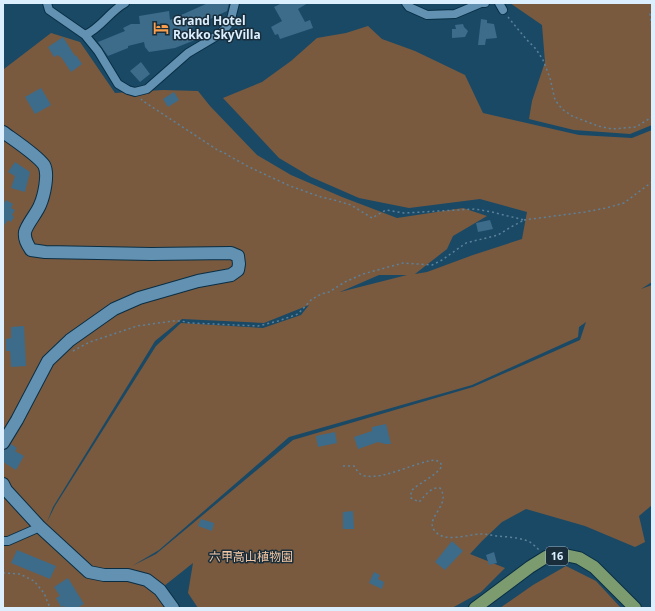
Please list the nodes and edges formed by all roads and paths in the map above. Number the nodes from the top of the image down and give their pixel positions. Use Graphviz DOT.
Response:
graph roads {
  1 [pos="47,3"];
  2 [pos="125,3"];
  3 [pos="235,3"];
  4 [pos="406,3"];
  5 [pos="485,3"];
  6 [pos="501,6"];
  7 [pos="652,9"];
  8 [pos="652,28"];
  9 [pos="86,35"];
  10 [pos="136,92"];
  11 [pos="652,117"];
  12 [pos="3,132"];
  13 [pos="652,182"];
  14 [pos="524,220"];
  15 [pos="69,354"];
  16 [pos="3,443"];
  17 [pos="343,466"];
  18 [pos="3,484"];
  19 [pos="40,527"];
  20 [pos="3,541"];
  21 [pos="546,557"];
  22 [pos="3,573"];
  23 [pos="50,608"];
  24 [pos="173,608"];
  25 [pos="475,608"];
  26 [pos="635,608"];
  1 -- 9 [label="street"];
  2 -- 9 [label="street"];
  3 -- 10 [label="street"];
  4 -- 5 [label="street"];
  6 -- 11 [label="path"];
  7 -- 8 [label="path"];
  9 -- 10 [label="street"];
  10 -- 14 [label="path"];
  12 -- 16 [label="street"];
  13 -- 14 [label="path"];
  14 -- 15 [label="path"];
  17 -- 21 [label="path"];
  18 -- 19 [label="street"];
  19 -- 20 [label="street"];
  19 -- 24 [label="street"];
  21 -- 25 [label="main road, 16"];
  21 -- 26 [label="main road, 16"];
  22 -- 23 [label="path"];
}
